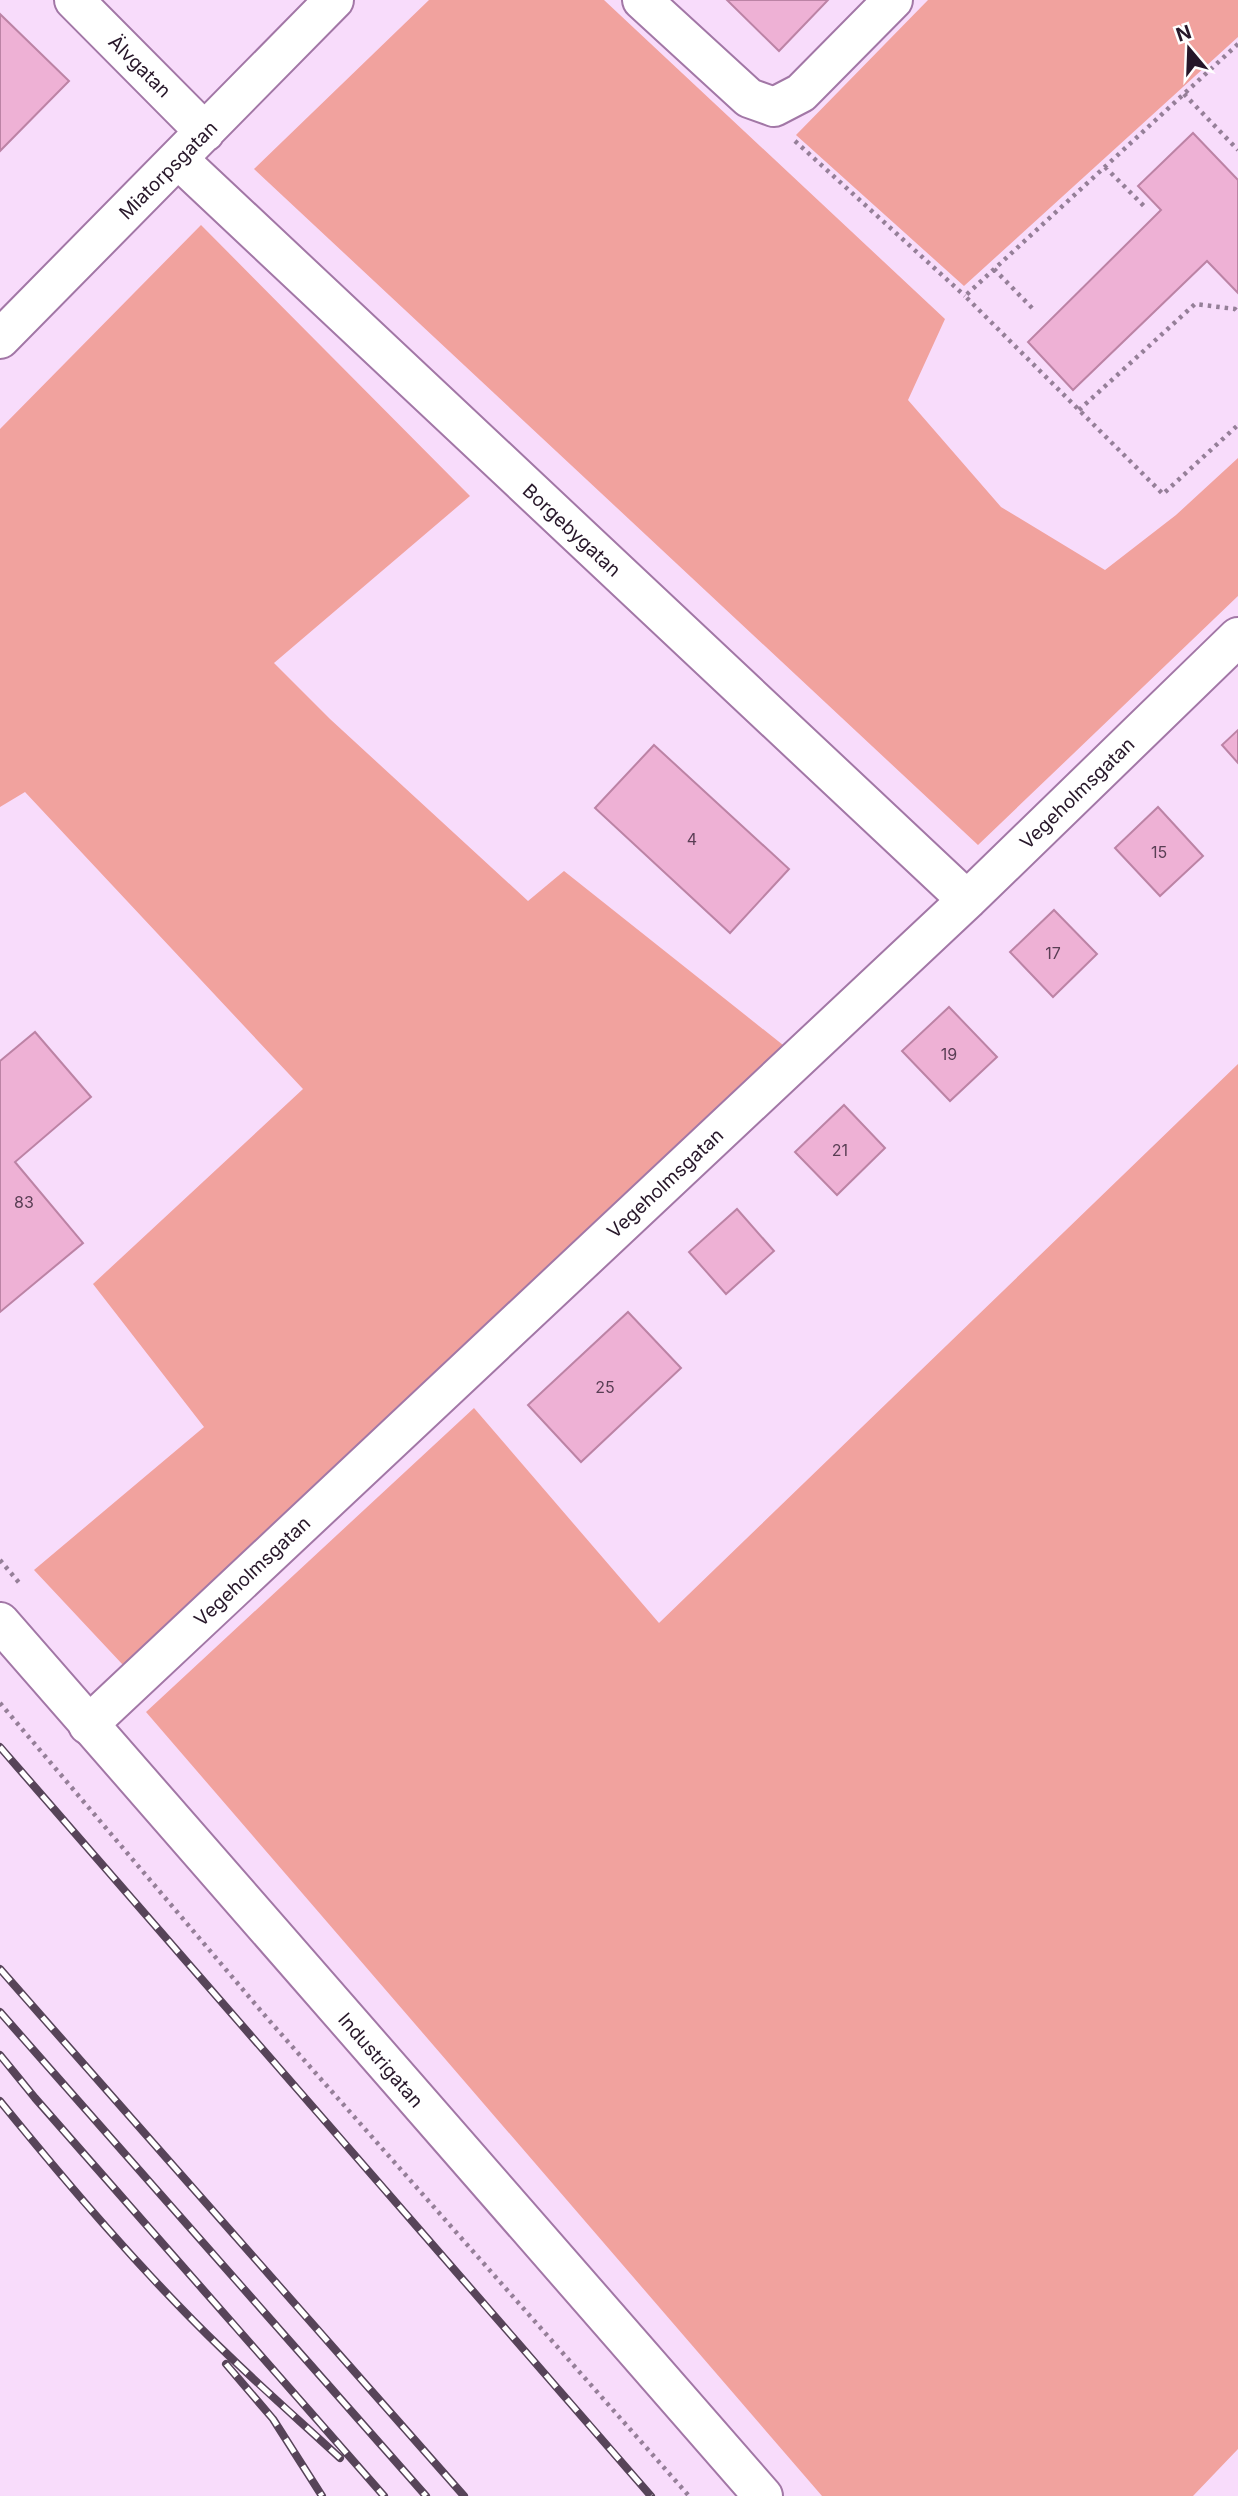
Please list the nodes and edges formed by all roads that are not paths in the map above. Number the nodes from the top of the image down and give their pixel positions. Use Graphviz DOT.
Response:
graph roads {
  1 [pos="75,0"];
  2 [pos="334,0"];
  3 [pos="642,0"];
  4 [pos="892,0"];
  5 [pos="205,132"];
  6 [pos="178,159"];
  7 [pos="0,339"];
  8 [pos="1238,637"];
  9 [pos="967,900"];
  10 [pos="0,1622"];
  11 [pos="88,1725"];
  12 [pos="763,2496"];
  1 -- 5 [label="street, Älvgatan"];
  2 -- 5 [label="street, Miatorpsgatan"];
  3 -- 4 [label="street"];
  5 -- 6 [label="street, Miatorpsgatan"];
  6 -- 7 [label="street, Miatorpsgatan"];
  6 -- 9 [label="street, Borgebygatan"];
  8 -- 9 [label="street, Vegeholmsgatan"];
  9 -- 11 [label="street, Vegeholmsgatan"];
  10 -- 11 [label="street, Industrigatan"];
  11 -- 12 [label="street, Industrigatan"];
}
